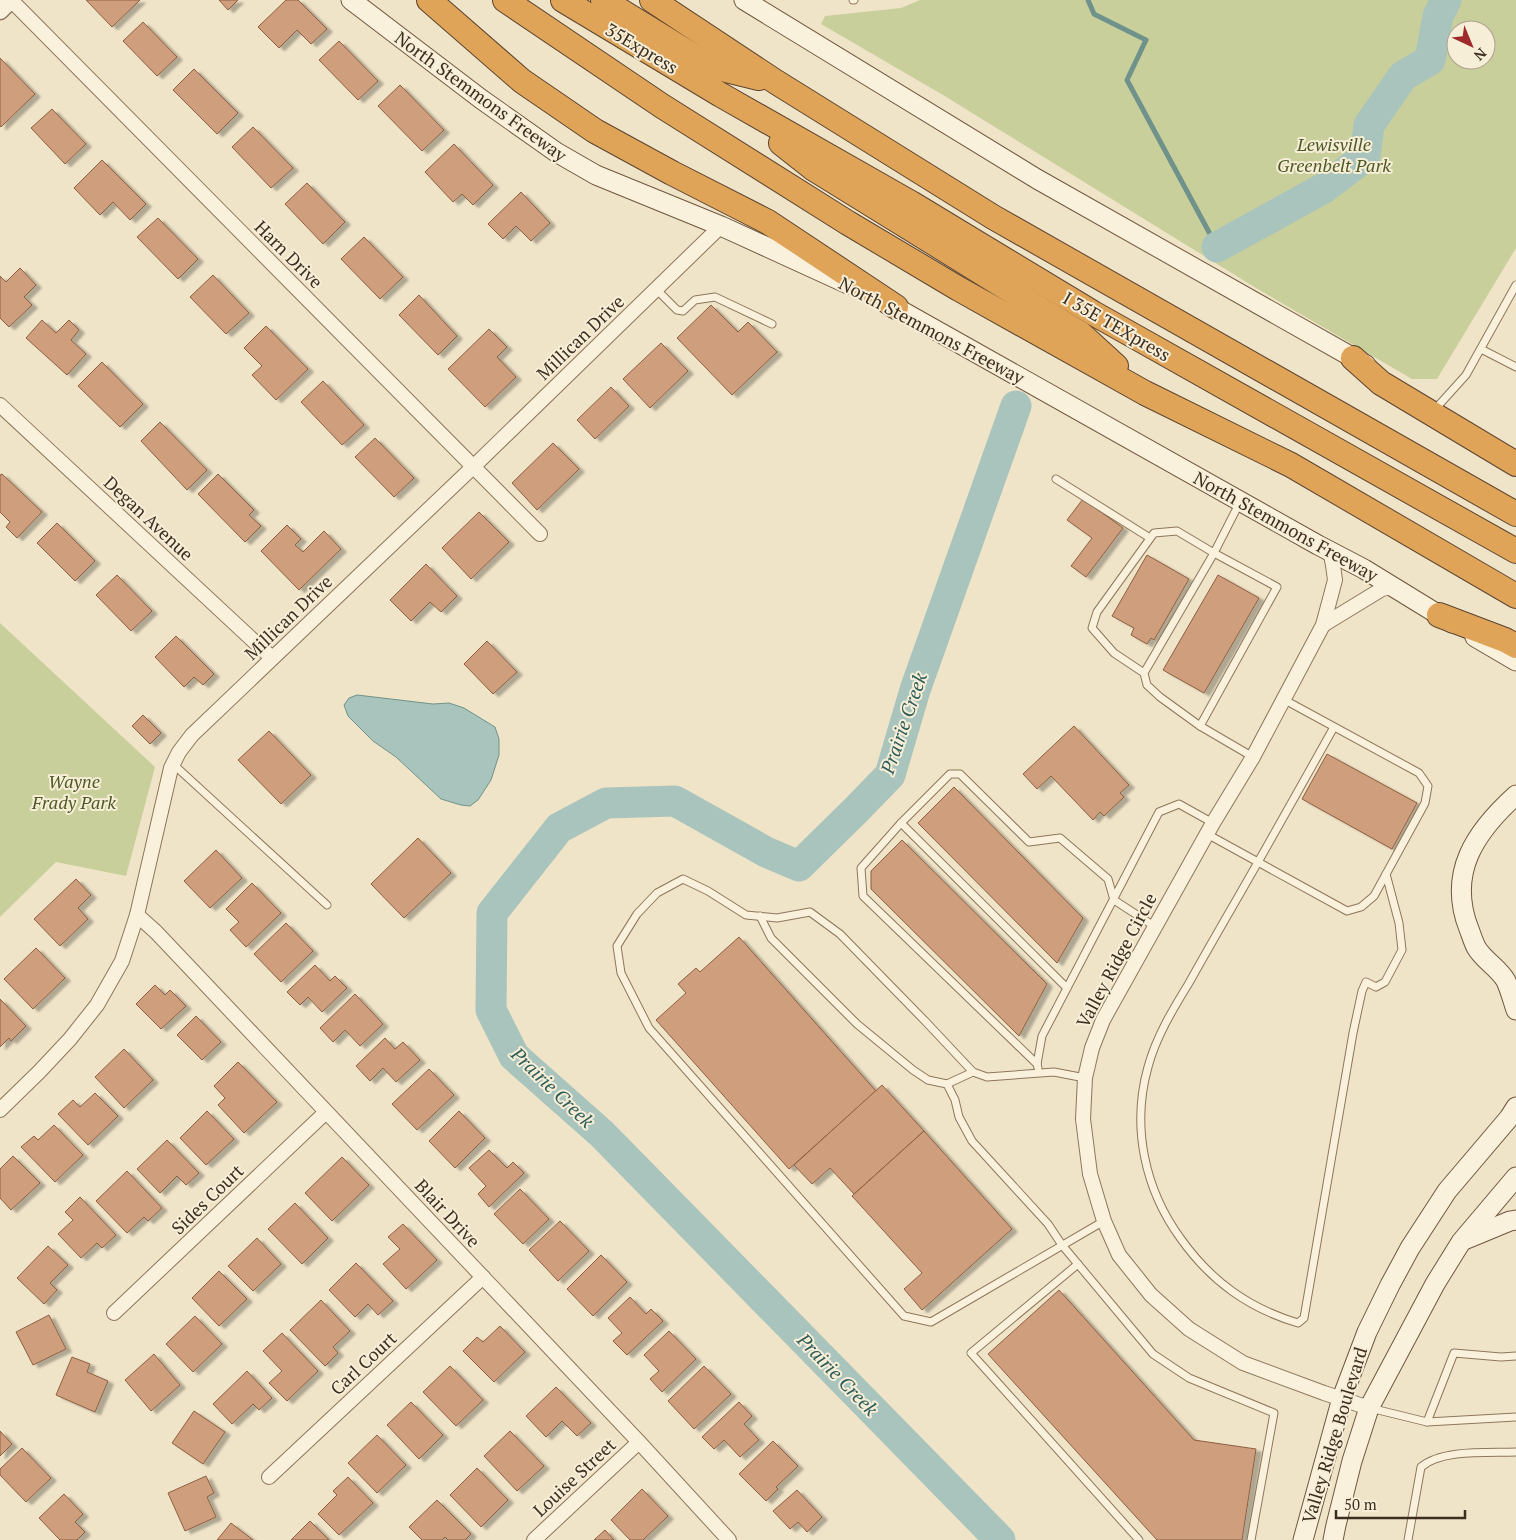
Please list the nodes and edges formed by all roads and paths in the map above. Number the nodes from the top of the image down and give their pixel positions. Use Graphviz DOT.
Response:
graph roads {
  1 [pos="11,0"];
  2 [pos="350,0"];
  3 [pos="429,0"];
  4 [pos="505,0"];
  5 [pos="563,0"];
  6 [pos="603,0"];
  7 [pos="652,0"];
  8 [pos="755,3"];
  9 [pos="0,11"];
  10 [pos="776,82"];
  11 [pos="721,95"];
  12 [pos="721,226"];
  13 [pos="1516,285"];
  14 [pos="656,289"];
  15 [pos="896,307"];
  16 [pos="772,324"];
  17 [pos="1481,349"];
  18 [pos="1353,358"];
  19 [pos="1516,367"];
  20 [pos="1145,393"];
  21 [pos="0,405"];
  22 [pos="1438,406"];
  23 [pos="1516,452"];
  24 [pos="1516,464"];
  25 [pos="474,467"];
  26 [pos="1056,479"];
  27 [pos="1240,502"];
  28 [pos="1516,514"];
  29 [pos="540,534"];
  30 [pos="1150,538"];
  31 [pos="1330,551"];
  32 [pos="1516,551"];
  33 [pos="1214,553"];
  34 [pos="1393,587"];
  35 [pos="1516,596"];
  36 [pos="1439,615"];
  37 [pos="1323,625"];
  38 [pos="1516,646"];
  39 [pos="272,658"];
  40 [pos="1516,661"];
  41 [pos="1144,673"];
  42 [pos="1283,698"];
  43 [pos="1200,726"];
  44 [pos="1334,727"];
  45 [pos="1253,757"];
  46 [pos="173,764"];
  47 [pos="1516,795"];
  48 [pos="901,823"];
  49 [pos="1210,829"];
  50 [pos="1258,862"];
  51 [pos="1386,874"];
  52 [pos="1114,900"];
  53 [pos="327,905"];
  54 [pos="137,915"];
  55 [pos="760,916"];
  56 [pos="1154,926"];
  57 [pos="1511,982"];
  58 [pos="1067,988"];
  59 [pos="1516,1010"];
  60 [pos="1037,1064"];
  61 [pos="973,1072"];
  62 [pos="1040,1073"];
  63 [pos="1086,1078"];
  64 [pos="947,1084"];
  65 [pos="1516,1107"];
  66 [pos="0,1110"];
  67 [pos="326,1112"];
  68 [pos="1516,1177"];
  69 [pos="1516,1220"];
  70 [pos="1104,1221"];
  71 [pos="1461,1242"];
  72 [pos="1062,1245"];
  73 [pos="1078,1264"];
  74 [pos="483,1277"];
  75 [pos="114,1313"];
  76 [pos="1516,1356"];
  77 [pos="1342,1398"];
  78 [pos="1369,1408"];
  79 [pos="1516,1417"];
  80 [pos="1427,1422"];
  81 [pos="639,1442"];
  82 [pos="1516,1452"];
  83 [pos="269,1477"];
  84 [pos="534,1540"];
  85 [pos="730,1540"];
  86 [pos="1140,1540"];
  87 [pos="1251,1540"];
  88 [pos="1303,1540"];
  89 [pos="1333,1540"];
  90 [pos="1408,1540"];
  1 -- 9 [label="street"];
  1 -- 25 [label="street, Harn Drive"];
  2 -- 12 [label="main road, North Stemmons Freeway"];
  3 -- 15 [label="highway"];
  4 -- 20 [label="highway"];
  5 -- 11 [label="highway, 35Express"];
  6 -- 10 [label="highway"];
  7 -- 10 [label="highway"];
  8 -- 18 [label="main road"];
  10 -- 28 [label="highway"];
  11 -- 20 [label="highway"];
  11 -- 32 [label="highway, I 35E TEXpress"];
  12 -- 14 [label="street, Millican Drive"];
  12 -- 15 [label="main road, North Stemmons Freeway"];
  13 -- 17 [label="lane"];
  14 -- 16 [label="lane"];
  14 -- 25 [label="street, Millican Drive"];
  15 -- 27 [label="main road, North Stemmons Freeway"];
  17 -- 19 [label="lane"];
  17 -- 22 [label="lane"];
  18 -- 22 [label="main road"];
  18 -- 24 [label="highway"];
  20 -- 35 [label="highway"];
  21 -- 39 [label="street, Degan Avenue"];
  22 -- 23 [label="main road"];
  25 -- 29 [label="street, Harn Drive"];
  25 -- 39 [label="street, Millican Drive"];
  26 -- 30 [label="lane"];
  27 -- 31 [label="main road, North Stemmons Freeway"];
  27 -- 33 [label="lane"];
  30 -- 33 [label="lane"];
  30 -- 41 [label="lane"];
  31 -- 34 [label="main road, North Stemmons Freeway"];
  31 -- 37 [label="street, Valley Ridge Circle"];
  33 -- 41 [label="lane"];
  33 -- 43 [label="lane"];
  34 -- 36 [label="main road, North Stemmons Freeway"];
  34 -- 37 [label="street, Valley Ridge Circle"];
  36 -- 38 [label="highway"];
  36 -- 40 [label="main road, North Stemmons Freeway"];
  37 -- 42 [label="street, Valley Ridge Circle"];
  39 -- 46 [label="street, Millican Drive"];
  41 -- 43 [label="lane"];
  42 -- 44 [label="lane"];
  42 -- 45 [label="street, Valley Ridge Circle"];
  43 -- 45 [label="lane"];
  44 -- 50 [label="lane"];
  44 -- 51 [label="lane"];
  45 -- 49 [label="street, Valley Ridge Circle"];
  46 -- 53 [label="lane"];
  46 -- 54 [label="street, Millican Drive"];
  47 -- 57 [label="main road"];
  48 -- 52 [label="lane"];
  48 -- 58 [label="lane"];
  48 -- 60 [label="lane"];
  49 -- 50 [label="lane"];
  49 -- 52 [label="lane"];
  49 -- 56 [label="street, Valley Ridge Circle"];
  50 -- 51 [label="lane"];
  50 -- 51 [label="lane"];
  52 -- 56 [label="lane"];
  52 -- 58 [label="lane"];
  54 -- 66 [label="street, Millican Drive"];
  54 -- 67 [label="street, Blair Drive"];
  55 -- 61 [label="lane"];
  55 -- 64 [label="lane"];
  55 -- 72 [label="lane"];
  56 -- 63 [label="street, Valley Ridge Circle"];
  57 -- 59 [label="main road"];
  58 -- 60 [label="lane"];
  60 -- 62 [label="lane"];
  61 -- 62 [label="lane"];
  61 -- 64 [label="lane"];
  62 -- 63 [label="lane"];
  63 -- 70 [label="street, Valley Ridge Circle"];
  64 -- 72 [label="lane"];
  65 -- 77 [label="main road, Valley Ridge Boulevard"];
  67 -- 74 [label="street, Blair Drive"];
  67 -- 75 [label="street, Sides Court"];
  68 -- 71 [label="main road, Valley Ridge Boulevard"];
  69 -- 71 [label="main road"];
  70 -- 72 [label="lane"];
  70 -- 77 [label="street, Valley Ridge Circle"];
  71 -- 78 [label="main road, Valley Ridge Boulevard"];
  72 -- 73 [label="lane"];
  73 -- 86 [label="lane"];
  73 -- 87 [label="lane"];
  74 -- 81 [label="street, Blair Drive"];
  74 -- 83 [label="street, Carl Court"];
  76 -- 80 [label="lane"];
  77 -- 78 [label="street, Valley Ridge Circle"];
  77 -- 88 [label="main road, Valley Ridge Boulevard"];
  78 -- 80 [label="lane"];
  78 -- 89 [label="main road, Valley Ridge Boulevard"];
  79 -- 80 [label="lane"];
  81 -- 84 [label="street, Louise Street"];
  81 -- 85 [label="street, Blair Drive"];
  82 -- 90 [label="lane"];
}
